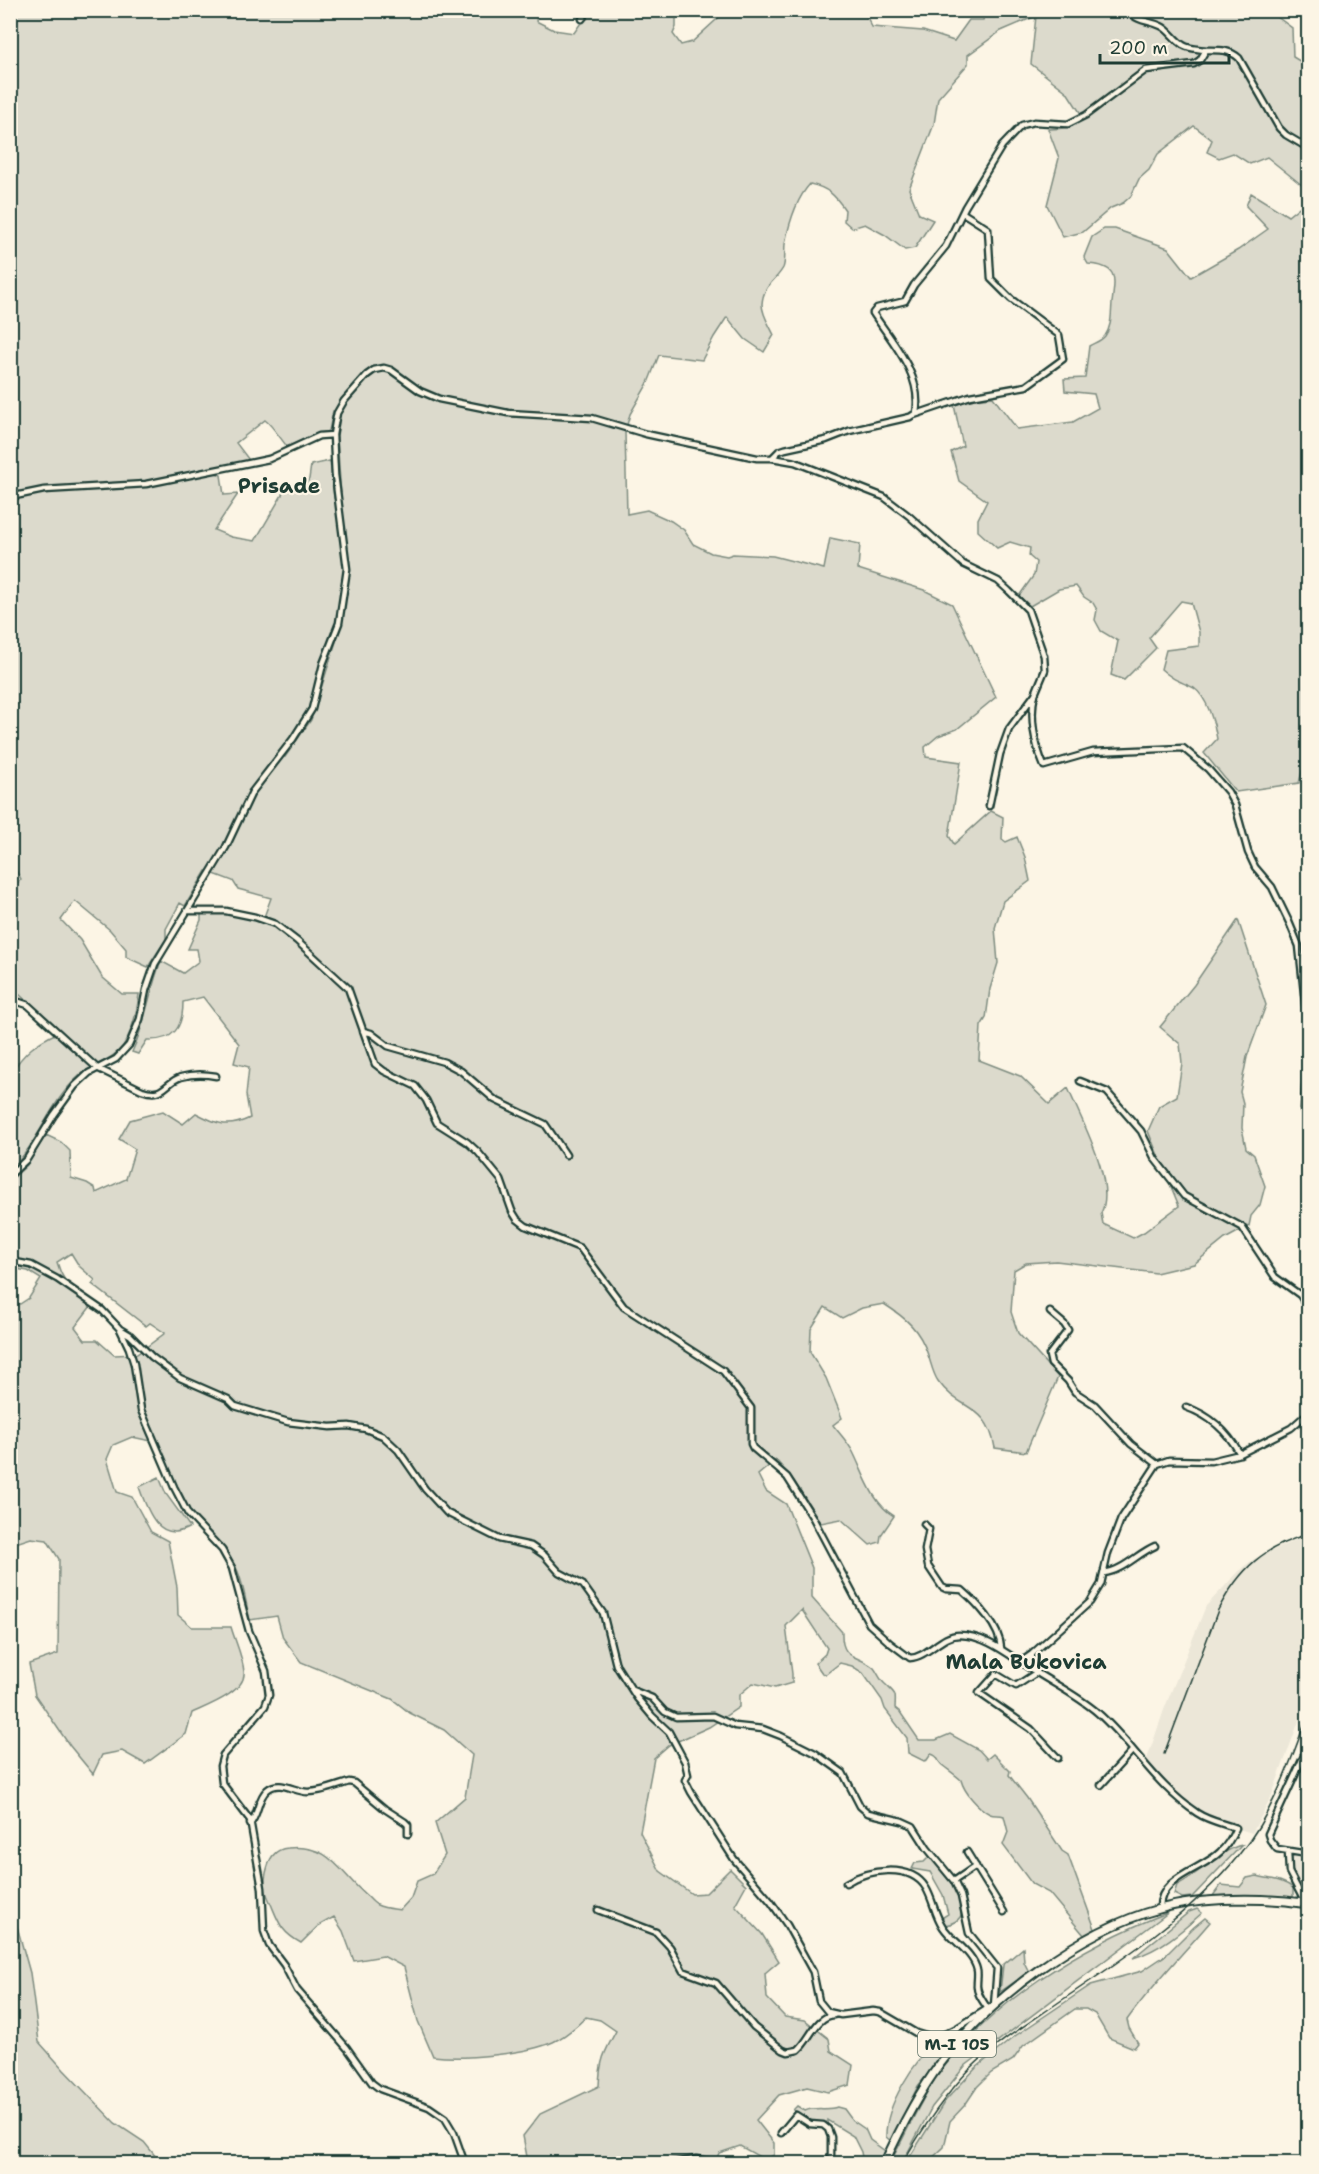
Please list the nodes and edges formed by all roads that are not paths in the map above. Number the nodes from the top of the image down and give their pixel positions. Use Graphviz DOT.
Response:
graph roads {
  1 [pos="589,10"];
  2 [pos="1127,10"];
  3 [pos="582,19"];
  4 [pos="1206,50"];
  5 [pos="1308,148"];
  6 [pos="963,213"];
  7 [pos="914,416"];
  8 [pos="333,435"];
  9 [pos="772,458"];
  10 [pos="10,497"];
  11 [pos="1035,694"];
  12 [pos="989,806"];
  13 [pos="187,910"];
  14 [pos="10,999"];
  15 [pos="363,1031"];
  16 [pos="97,1068"];
  17 [pos="216,1076"];
  18 [pos="1080,1081"];
  19 [pos="1308,1127"];
  20 [pos="566,1155"];
  21 [pos="10,1175"];
  22 [pos="10,1261"];
  23 [pos="1308,1308"];
  24 [pos="1050,1312"];
  25 [pos="120,1329"];
  26 [pos="1186,1407"];
  27 [pos="1308,1413"];
  28 [pos="1240,1454"];
  29 [pos="1157,1464"];
  30 [pos="924,1524"];
  31 [pos="1155,1546"];
  32 [pos="1104,1573"];
  33 [pos="1001,1648"];
  34 [pos="1032,1654"];
  35 [pos="1017,1660"];
  36 [pos="1036,1672"];
  37 [pos="629,1688"];
  38 [pos="1308,1748"];
  39 [pos="1132,1750"];
  40 [pos="1058,1758"];
  41 [pos="1101,1785"];
  42 [pos="250,1824"];
  43 [pos="408,1834"];
  44 [pos="967,1852"];
  45 [pos="1288,1852"];
  46 [pos="1308,1854"];
  47 [pos="976,1866"];
  48 [pos="954,1881"];
  49 [pos="846,1883"];
  50 [pos="1305,1900"];
  51 [pos="1160,1908"];
  52 [pos="598,1910"];
  53 [pos="1004,1912"];
  54 [pos="990,2008"];
  55 [pos="836,2015"];
  56 [pos="781,2133"];
  57 [pos="465,2163"];
  58 [pos="667,2163"];
  59 [pos="722,2163"];
  60 [pos="831,2163"];
  61 [pos="884,2163"];
  1 -- 3 [label="street"];
  2 -- 4 [label="street"];
  4 -- 5 [label="street"];
  4 -- 6 [label="street"];
  6 -- 7 [label="street"];
  6 -- 7 [label="street"];
  7 -- 9 [label="street"];
  8 -- 9 [label="street"];
  8 -- 10 [label="street"];
  8 -- 13 [label="street"];
  9 -- 11 [label="street"];
  11 -- 12 [label="street"];
  11 -- 19 [label="street"];
  13 -- 15 [label="street"];
  13 -- 16 [label="street"];
  14 -- 16 [label="street"];
  15 -- 20 [label="street"];
  15 -- 33 [label="street"];
  16 -- 17 [label="street"];
  16 -- 21 [label="street"];
  18 -- 23 [label="street"];
  22 -- 25 [label="street"];
  24 -- 29 [label="street"];
  25 -- 37 [label="street"];
  25 -- 42 [label="street"];
  26 -- 28 [label="street"];
  27 -- 28 [label="street"];
  28 -- 29 [label="street"];
  29 -- 32 [label="street"];
  30 -- 33 [label="street"];
  31 -- 32 [label="street"];
  32 -- 34 [label="street"];
  33 -- 35 [label="street"];
  34 -- 35 [label="street"];
  34 -- 36 [label="street"];
  35 -- 36 [label="street"];
  36 -- 39 [label="street"];
  36 -- 40 [label="street"];
  37 -- 48 [label="street"];
  37 -- 55 [label="street"];
  38 -- 45 [label="street"];
  39 -- 41 [label="street"];
  39 -- 51 [label="street"];
  42 -- 43 [label="street"];
  42 -- 57 [label="street"];
  44 -- 47 [label="street"];
  45 -- 46 [label="street"];
  45 -- 50 [label="street"];
  47 -- 48 [label="street"];
  47 -- 53 [label="street"];
  48 -- 54 [label="street"];
  49 -- 54 [label="street"];
  50 -- 51 [label="main road, M-I 105"];
  51 -- 54 [label="main road, M-I 105"];
  52 -- 55 [label="street"];
  54 -- 55 [label="street"];
  54 -- 61 [label="main road, M-I 105"];
  56 -- 60 [label="street"];
  58 -- 59 [label="street"];
}
